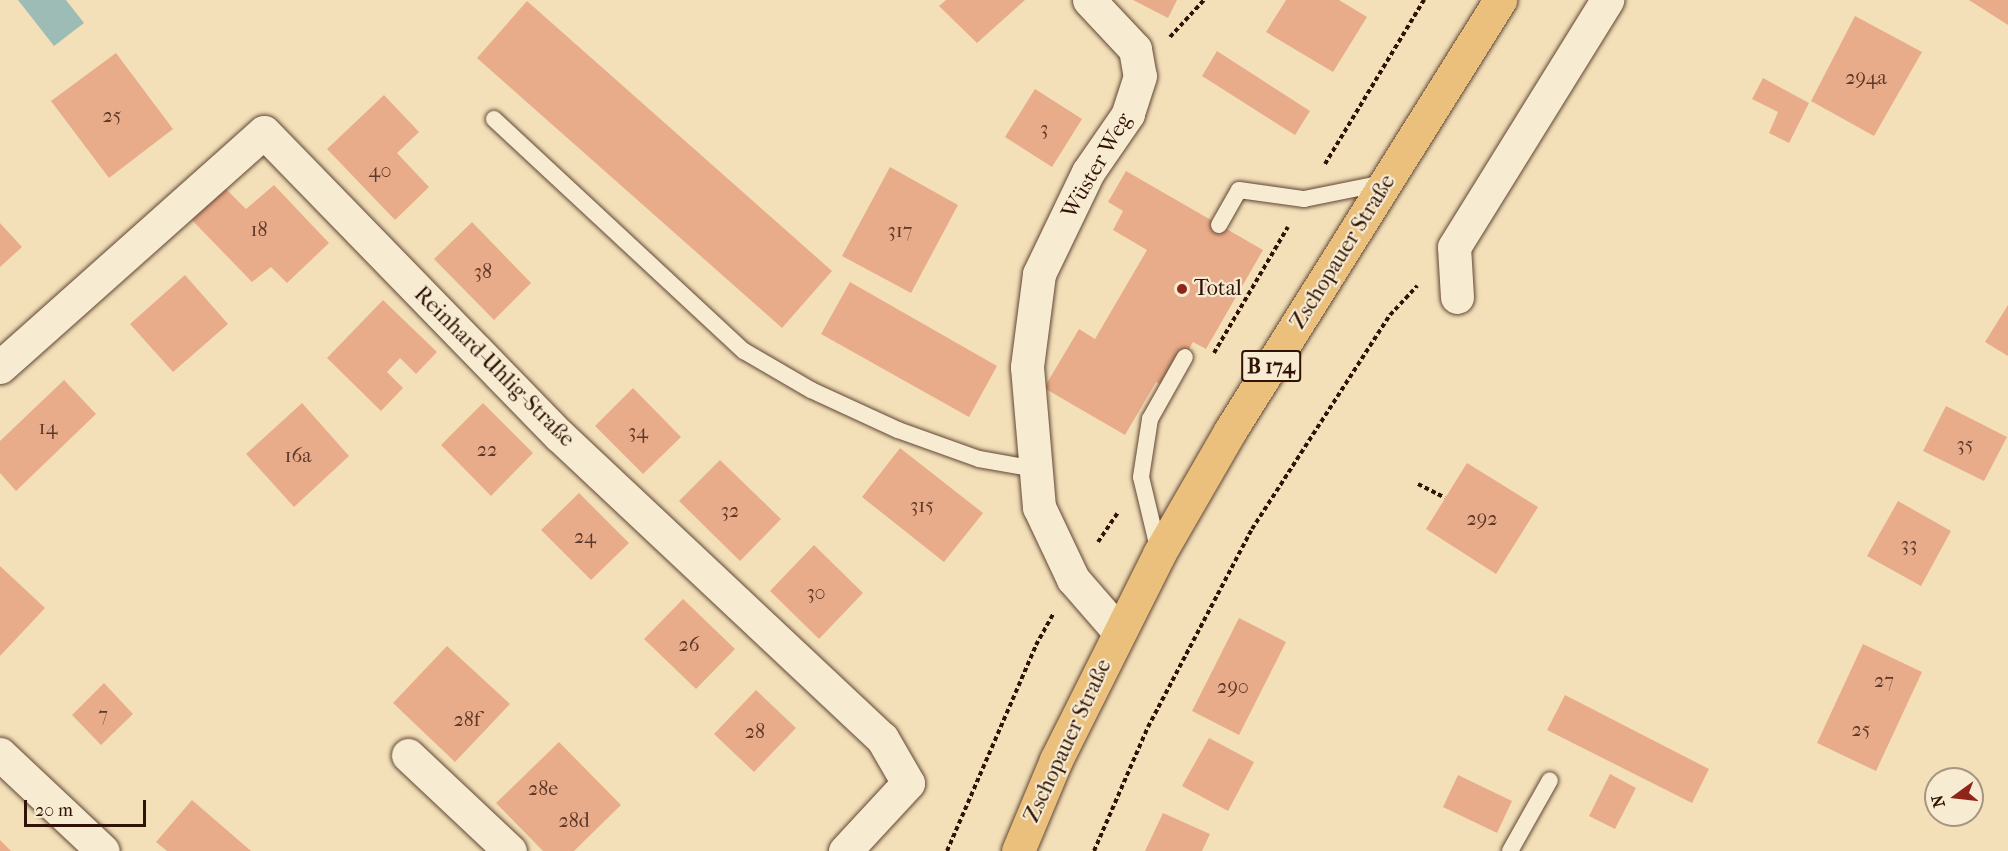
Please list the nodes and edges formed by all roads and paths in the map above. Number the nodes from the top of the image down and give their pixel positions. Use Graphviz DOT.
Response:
graph roads {
  1 [pos="1089,0"];
  2 [pos="1500,0"];
  3 [pos="1607,0"];
  4 [pos="494,119"];
  5 [pos="1387,182"];
  6 [pos="1220,225"];
  7 [pos="1454,247"];
  8 [pos="1040,274"];
  9 [pos="1457,297"];
  10 [pos="1185,357"];
  11 [pos="0,367"];
  12 [pos="1036,469"];
  13 [pos="1418,484"];
  14 [pos="1445,498"];
  15 [pos="1159,554"];
  16 [pos="1119,632"];
  17 [pos="0,754"];
  18 [pos="408,755"];
  19 [pos="1550,780"];
  20 [pos="103,851"];
  21 [pos="510,851"];
  22 [pos="845,851"];
  23 [pos="1018,851"];
  24 [pos="1094,851"];
  25 [pos="1510,851"];
  1 -- 8 [label="street, Wüster Weg"];
  2 -- 5 [label="main road, Zschopauer Straße / B 174"];
  3 -- 7 [label="street"];
  4 -- 12 [label="lane"];
  5 -- 6 [label="lane"];
  5 -- 15 [label="main road, Zschopauer Straße / B 174"];
  7 -- 9 [label="street"];
  7 -- 24 [label="path"];
  8 -- 12 [label="street, Zschopauer Straße"];
  10 -- 15 [label="lane"];
  11 -- 22 [label="street, Reinhard-Uhlig-Straße"];
  12 -- 16 [label="street, Zschopauer Straße"];
  13 -- 14 [label="path"];
  15 -- 16 [label="main road, Zschopauer Straße / B 174"];
  16 -- 23 [label="main road, Zschopauer Straße / B 174"];
  17 -- 20 [label="street"];
  18 -- 21 [label="street"];
  19 -- 25 [label="lane"];
}
